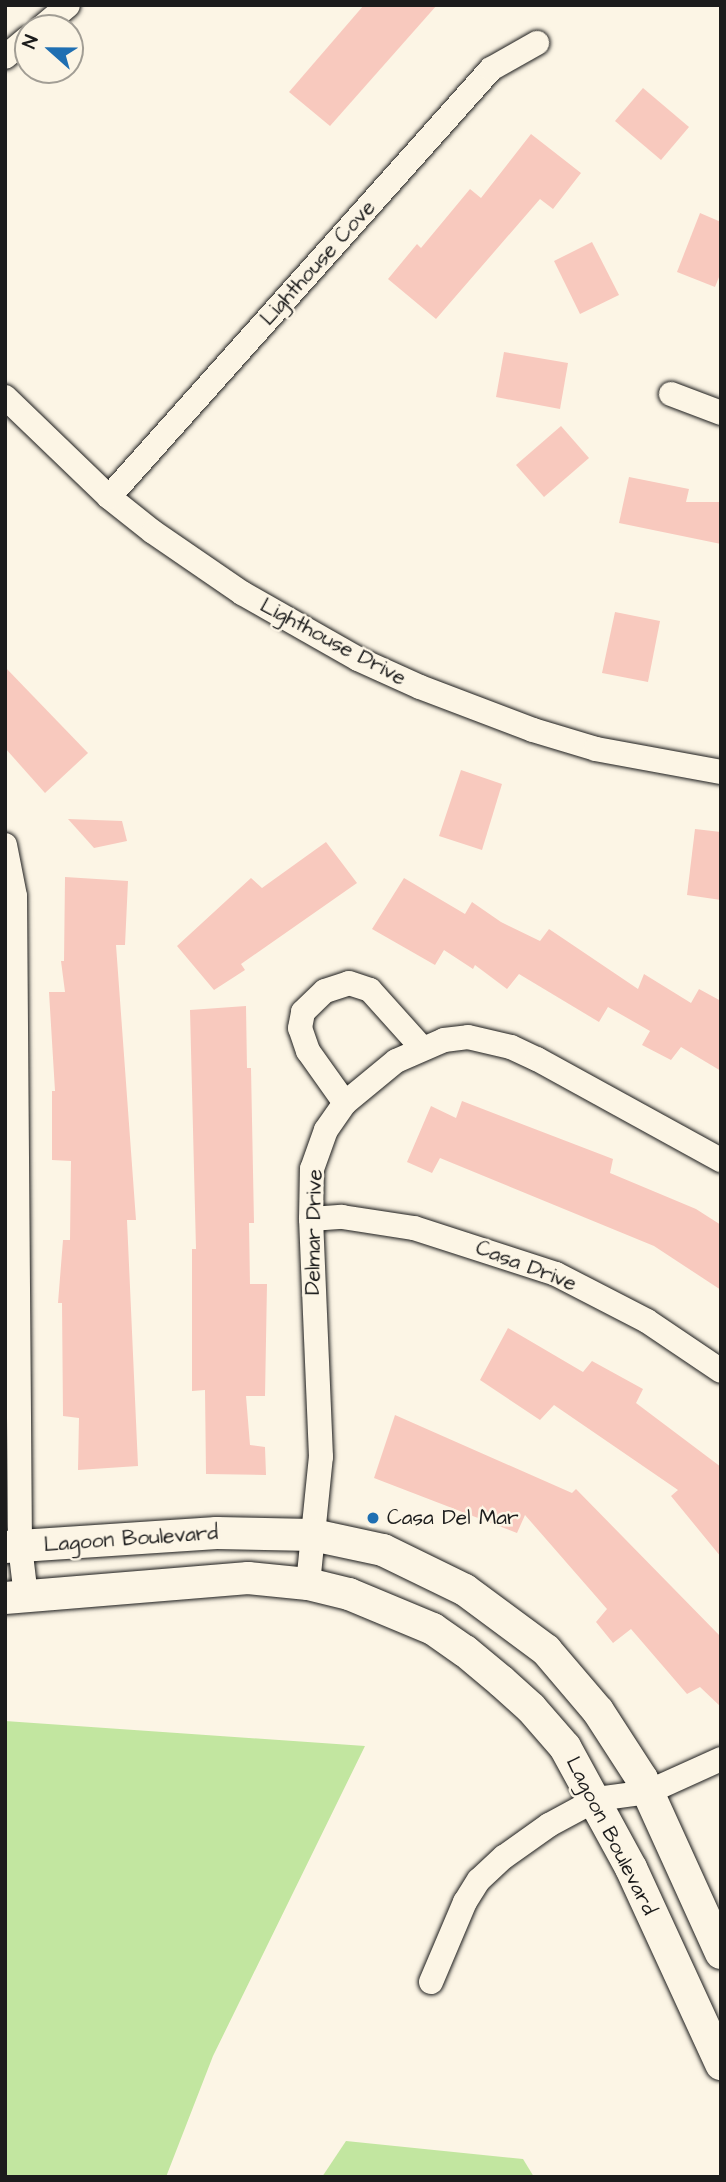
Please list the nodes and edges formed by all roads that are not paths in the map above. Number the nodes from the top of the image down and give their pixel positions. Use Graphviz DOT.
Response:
graph roads {
  1 [pos="537,43"];
  2 [pos="671,394"];
  3 [pos="5,397"];
  4 [pos="721,413"];
  5 [pos="109,497"];
  6 [pos="721,772"];
  7 [pos="5,845"];
  8 [pos="422,1048"];
  9 [pos="345,1103"];
  10 [pos="11,1142"];
  11 [pos="721,1160"];
  12 [pos="311,1219"];
  13 [pos="12,1338"];
  14 [pos="721,1371"];
  15 [pos="313,1535"];
  16 [pos="12,1546"];
  17 [pos="308,1584"];
  18 [pos="16,1597"];
  19 [pos="721,1759"];
  20 [pos="648,1792"];
  21 [pos="597,1799"];
  22 [pos="721,1953"];
  23 [pos="431,1982"];
  24 [pos="721,2064"];
  1 -- 5 [label="street, Lighthouse Cove"];
  2 -- 4 [label="street"];
  3 -- 5 [label="street, Lighthouse Drive"];
  5 -- 6 [label="street, Lighthouse Drive"];
  7 -- 10 [label="street"];
  8 -- 9 [label="street, Delmar Drive"];
  8 -- 9 [label="street"];
  8 -- 11 [label="street, Delmar Drive"];
  9 -- 12 [label="street, Delmar Drive"];
  10 -- 13 [label="street"];
  12 -- 14 [label="street, Casa Drive"];
  12 -- 15 [label="street, Delmar Drive"];
  13 -- 16 [label="street"];
  15 -- 16 [label="street, Lagoon Boulevard"];
  15 -- 17 [label="street, Delmar Drive"];
  15 -- 20 [label="street, Lagoon Boulevard"];
  16 -- 18 [label="street"];
  17 -- 18 [label="street, Lagoon Boulevard"];
  17 -- 21 [label="street, Lagoon Boulevard"];
  19 -- 20 [label="street"];
  20 -- 21 [label="street"];
  20 -- 22 [label="street, Lagoon Boulevard"];
  21 -- 23 [label="street"];
  21 -- 24 [label="street, Lagoon Boulevard"];
}
